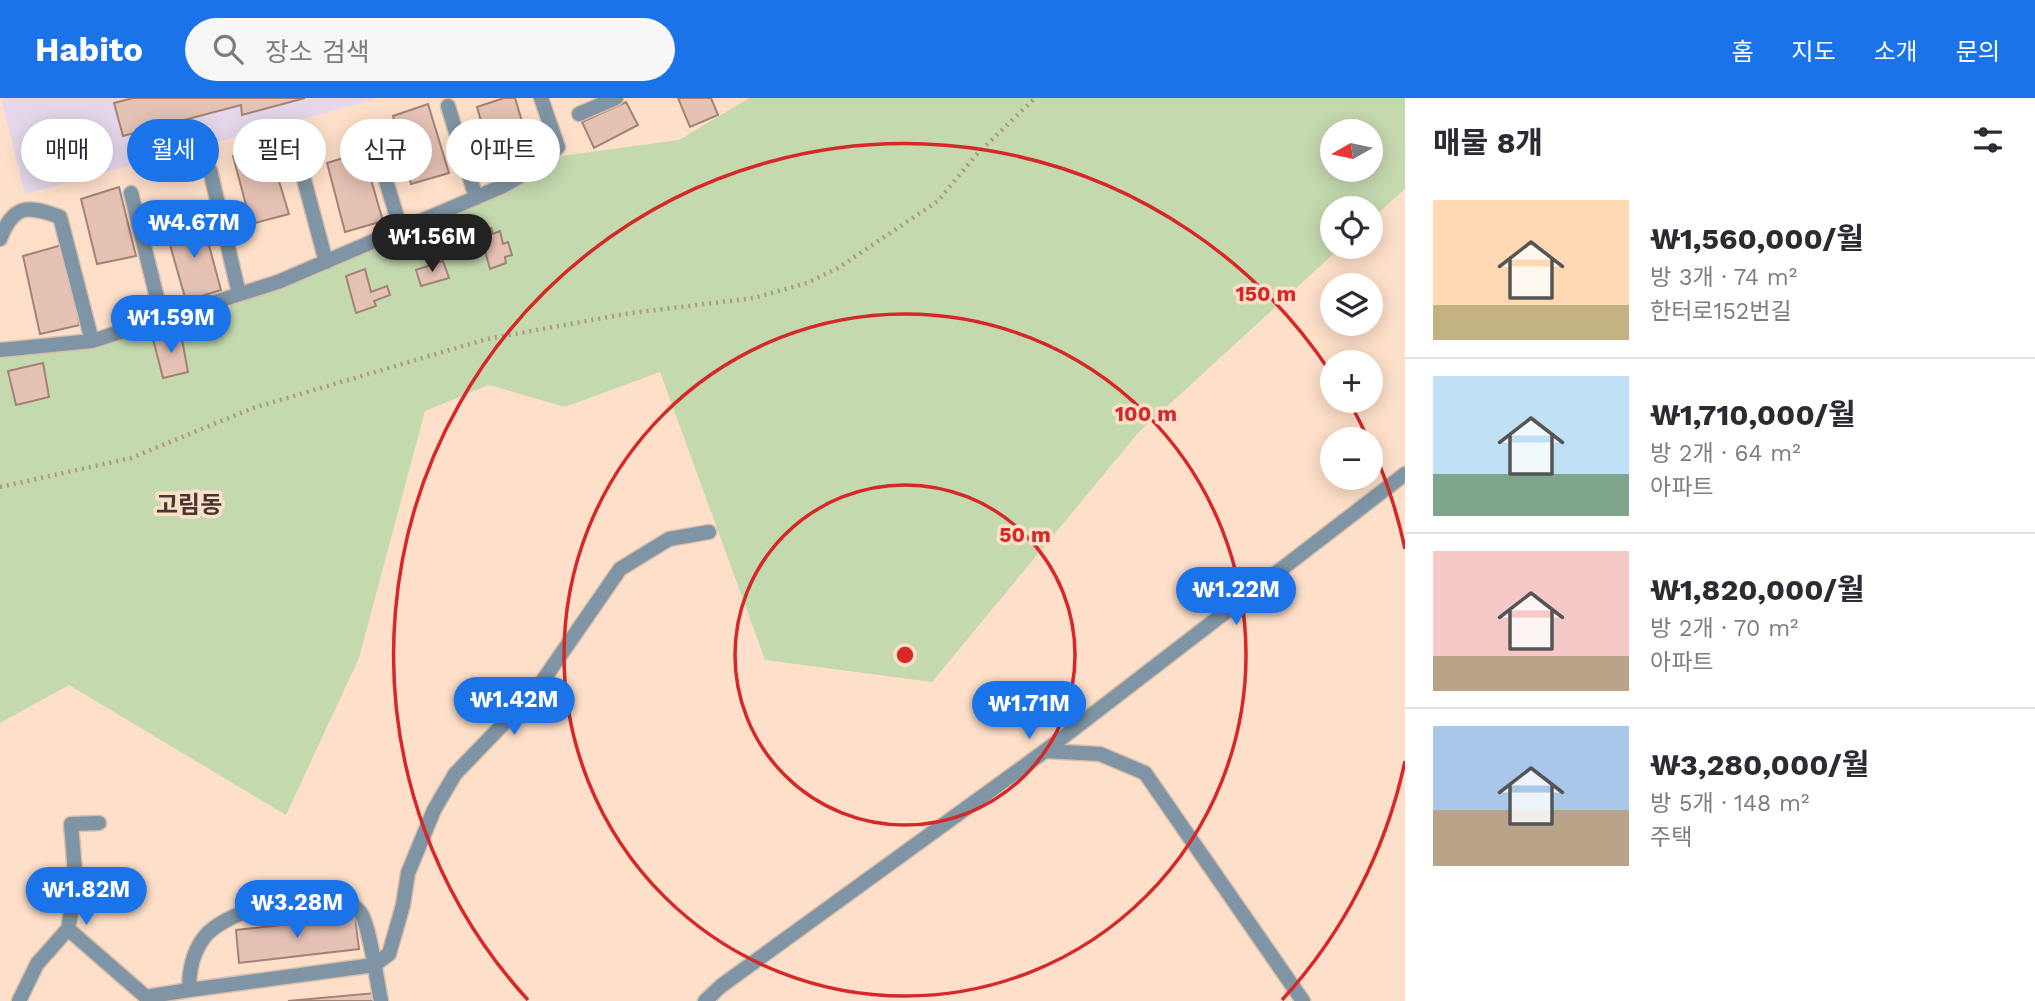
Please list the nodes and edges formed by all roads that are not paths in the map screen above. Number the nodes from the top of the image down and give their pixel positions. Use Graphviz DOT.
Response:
graph roads {
  1 [pos="541,98"];
  2 [pos="616,98"];
  3 [pos="448,106"];
  4 [pos="579,114"];
  5 [pos="213,182"];
  6 [pos="305,182"];
  7 [pos="386,182"];
  8 [pos="131,193"];
  9 [pos="476,198"];
  10 [pos="401,230"];
  11 [pos="0,239"];
  12 [pos="326,262"];
  13 [pos="239,294"];
  14 [pos="162,318"];
  15 [pos="92,341"];
  16 [pos="0,350"];
  17 [pos="1405,474"];
  18 [pos="709,532"];
  19 [pos="1045,751"];
  20 [pos="99,823"];
  21 [pos="68,929"];
  22 [pos="374,965"];
  23 [pos="189,990"];
  24 [pos="148,999"];
  25 [pos="19,1001"];
  26 [pos="381,1001"];
  27 [pos="705,1001"];
  28 [pos="1303,1001"];
  1 -- 9 [label="street"];
  2 -- 4 [label="street"];
  3 -- 9 [label="street"];
  5 -- 13 [label="street"];
  6 -- 12 [label="street"];
  7 -- 10 [label="street"];
  8 -- 14 [label="street"];
  9 -- 10 [label="street"];
  10 -- 12 [label="street"];
  11 -- 15 [label="street"];
  12 -- 13 [label="street"];
  13 -- 14 [label="street"];
  14 -- 15 [label="street"];
  15 -- 16 [label="street"];
  17 -- 19 [label="street"];
  18 -- 22 [label="street"];
  19 -- 27 [label="street"];
  19 -- 28 [label="street"];
  20 -- 21 [label="street"];
  21 -- 24 [label="street"];
  21 -- 25 [label="street"];
  22 -- 23 [label="street"];
  22 -- 23 [label="street"];
  22 -- 26 [label="street"];
  23 -- 24 [label="street"];
}
